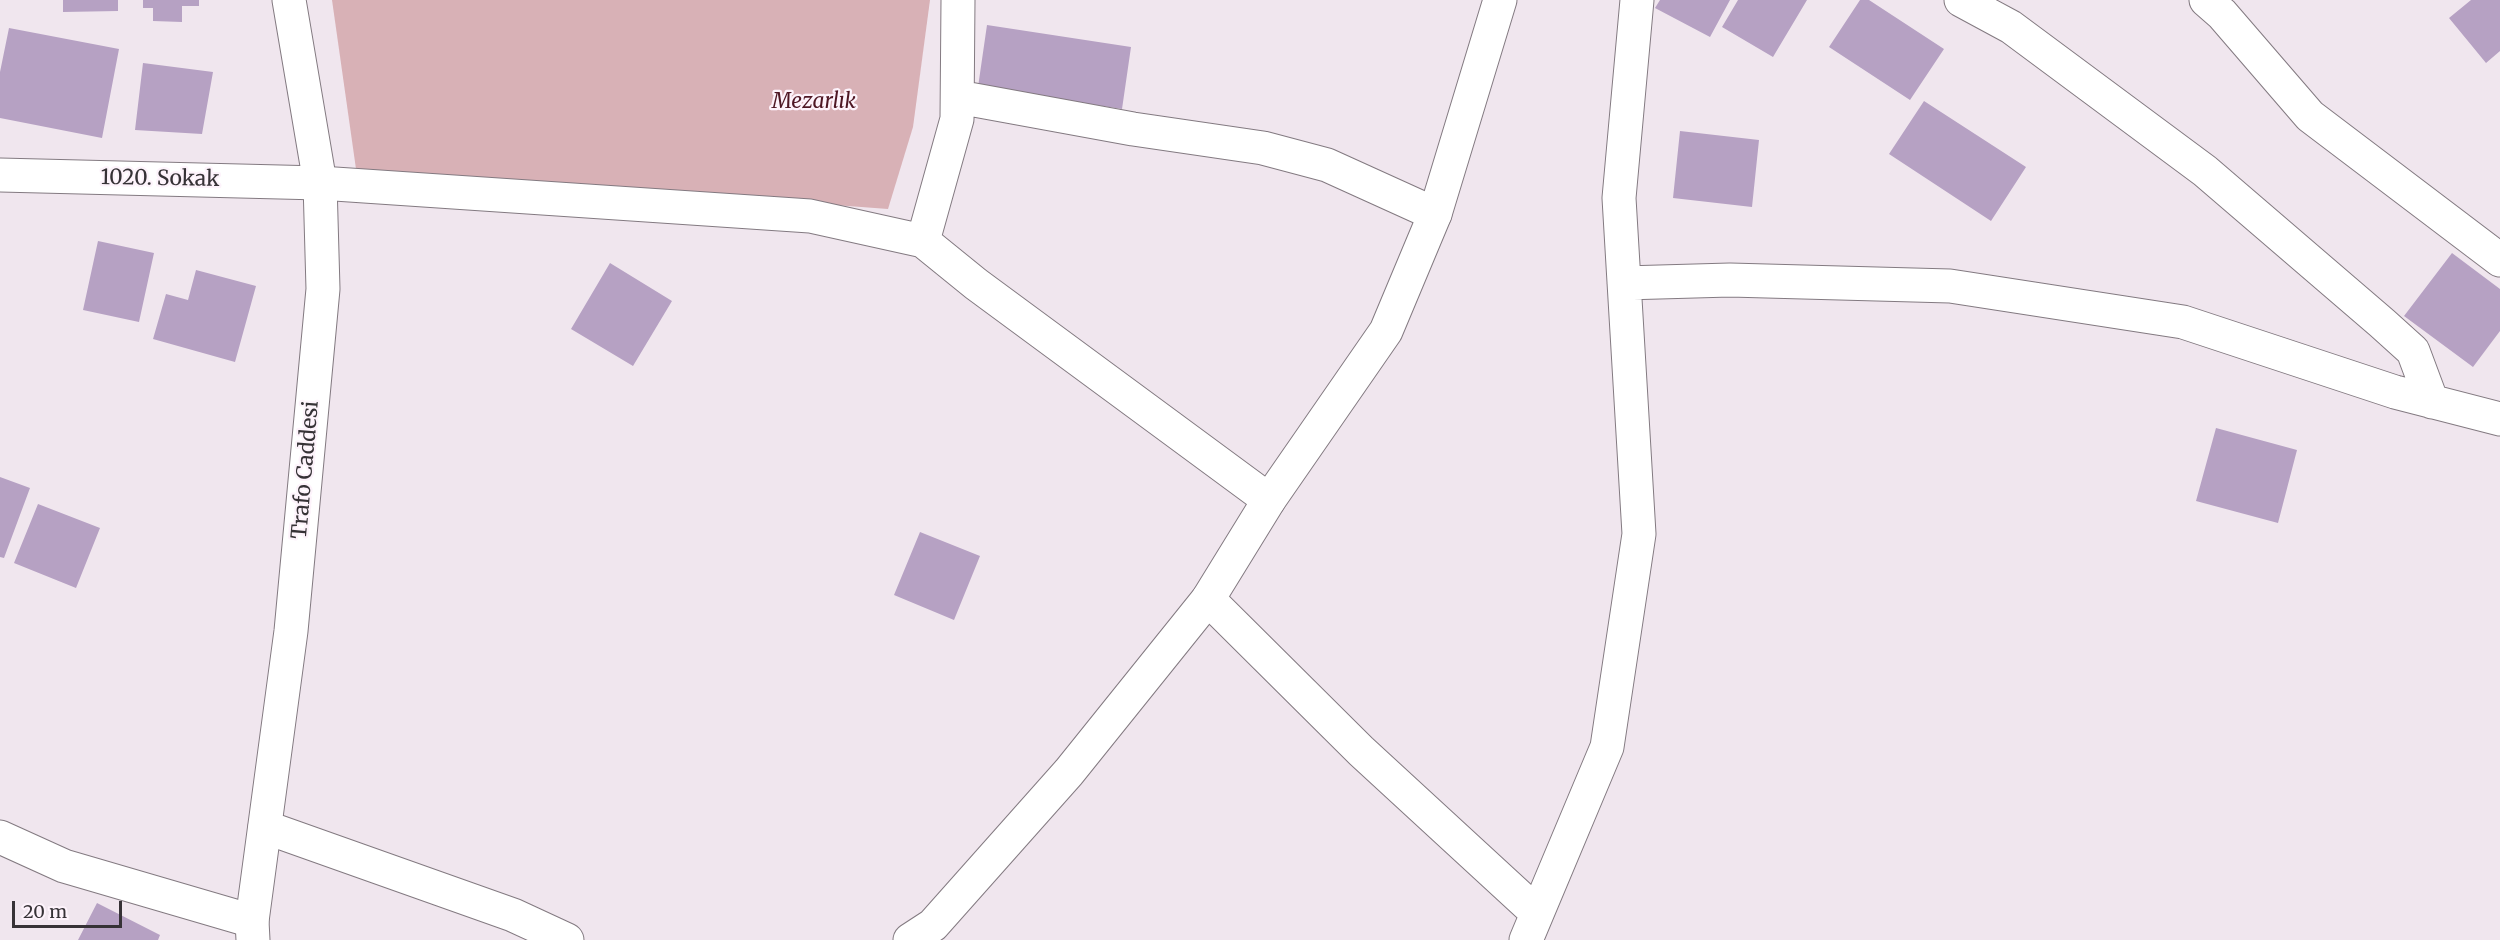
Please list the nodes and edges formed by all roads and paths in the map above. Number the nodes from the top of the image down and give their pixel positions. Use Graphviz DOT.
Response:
graph roads {
  1 [pos="289,0"];
  2 [pos="958,0"];
  3 [pos="1500,0"];
  4 [pos="1636,0"];
  5 [pos="1961,0"];
  6 [pos="2206,0"];
  7 [pos="958,97"];
  8 [pos="0,175"];
  9 [pos="320,183"];
  10 [pos="1435,214"];
  11 [pos="922,241"];
  12 [pos="2500,260"];
  13 [pos="1624,283"];
  14 [pos="2432,402"];
  15 [pos="2500,419"];
  16 [pos="1269,500"];
  17 [pos="1208,599"];
  18 [pos="264,827"];
  19 [pos="0,837"];
  20 [pos="1531,927"];
  21 [pos="252,931"];
  22 [pos="567,940"];
  23 [pos="910,940"];
  1 -- 9 [label="street, Trafo Caddesi"];
  2 -- 7 [label="street"];
  3 -- 10 [label="street"];
  4 -- 13 [label="street"];
  5 -- 14 [label="street"];
  6 -- 12 [label="street"];
  7 -- 10 [label="street"];
  7 -- 11 [label="street"];
  8 -- 9 [label="street, 1020. Sokak"];
  9 -- 11 [label="street, 1020. Sokak"];
  9 -- 18 [label="street, Trafo Caddesi"];
  10 -- 16 [label="street"];
  11 -- 16 [label="street"];
  13 -- 14 [label="street"];
  13 -- 20 [label="street"];
  14 -- 15 [label="street"];
  16 -- 17 [label="street"];
  17 -- 20 [label="street"];
  17 -- 23 [label="street"];
  18 -- 21 [label="street, Trafo Caddesi"];
  18 -- 22 [label="street"];
  19 -- 21 [label="street"];
}
